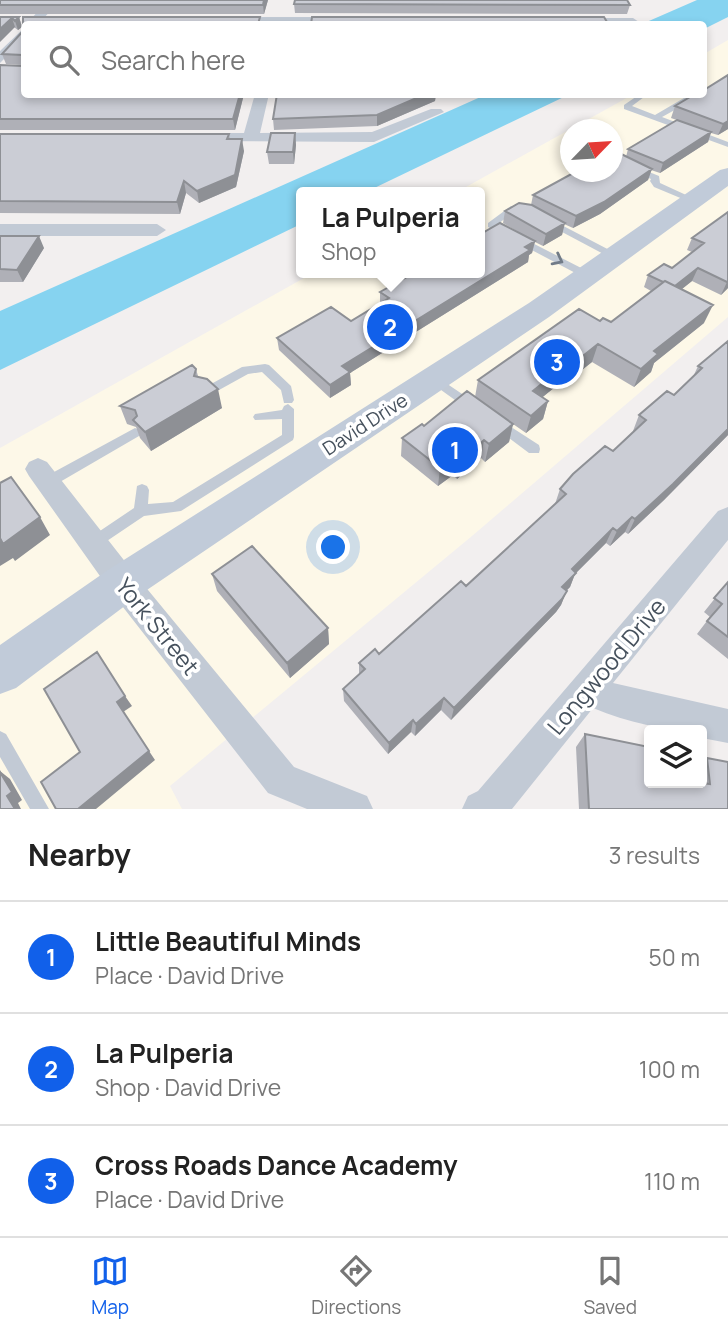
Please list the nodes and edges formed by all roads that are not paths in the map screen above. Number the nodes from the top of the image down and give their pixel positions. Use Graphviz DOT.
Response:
graph roads {
  1 [pos="55,0"];
  2 [pos="284,7"];
  3 [pos="12,20"];
  4 [pos="21,21"];
  5 [pos="35,21"];
  6 [pos="280,21"];
  7 [pos="21,35"];
  8 [pos="0,59"];
  9 [pos="261,98"];
  10 [pos="639,98"];
  11 [pos="687,98"];
  12 [pos="436,112"];
  13 [pos="655,118"];
  14 [pos="182,138"];
  15 [pos="251,138"];
  16 [pos="728,145"];
  17 [pos="623,164"];
  18 [pos="728,175"];
  19 [pos="693,200"];
  20 [pos="533,213"];
  21 [pos="544,219"];
  22 [pos="0,230"];
  23 [pos="157,230"];
  24 [pos="614,256"];
  25 [pos="587,275"];
  26 [pos="434,379"];
  27 [pos="206,392"];
  28 [pos="288,408"];
  29 [pos="259,417"];
  30 [pos="135,433"];
  31 [pos="534,449"];
  32 [pos="43,475"];
  33 [pos="142,490"];
  34 [pos="141,511"];
  35 [pos="728,519"];
  36 [pos="93,543"];
  37 [pos="123,583"];
  38 [pos="0,672"];
  39 [pos="587,689"];
  40 [pos="728,726"];
  41 [pos="0,741"];
  42 [pos="40,809"];
  43 [pos="354,809"];
  44 [pos="481,809"];
  1 -- 5 [label="street"];
  2 -- 6 [label="street"];
  3 -- 4 [label="street"];
  7 -- 8 [label="street"];
  9 -- 15 [label="street"];
  10 -- 13 [label="lane"];
  11 -- 13 [label="lane"];
  12 -- 15 [label="street"];
  13 -- 16 [label="lane"];
  14 -- 15 [label="street"];
  17 -- 19 [label="lane"];
  18 -- 19 [label="main road, David Drive"];
  19 -- 24 [label="main road, David Drive"];
  20 -- 25 [label="lane, one-way"];
  21 -- 24 [label="lane"];
  22 -- 23 [label="street"];
  24 -- 25 [label="main road, David Drive"];
  25 -- 26 [label="main road, David Drive"];
  26 -- 31 [label="lane"];
  26 -- 37 [label="main road, David Drive"];
  27 -- 28 [label="lane"];
  28 -- 29 [label="lane"];
  28 -- 34 [label="lane"];
  30 -- 32 [label="lane"];
  32 -- 36 [label="street, York Street"];
  33 -- 34 [label="lane"];
  34 -- 36 [label="lane"];
  35 -- 39 [label="street, Longwood Drive"];
  36 -- 37 [label="street, York Street"];
  37 -- 38 [label="main road, David Drive"];
  37 -- 43 [label="street, York Street"];
  39 -- 40 [label="street"];
  39 -- 44 [label="street, Longwood Drive"];
  41 -- 42 [label="lane"];
}
